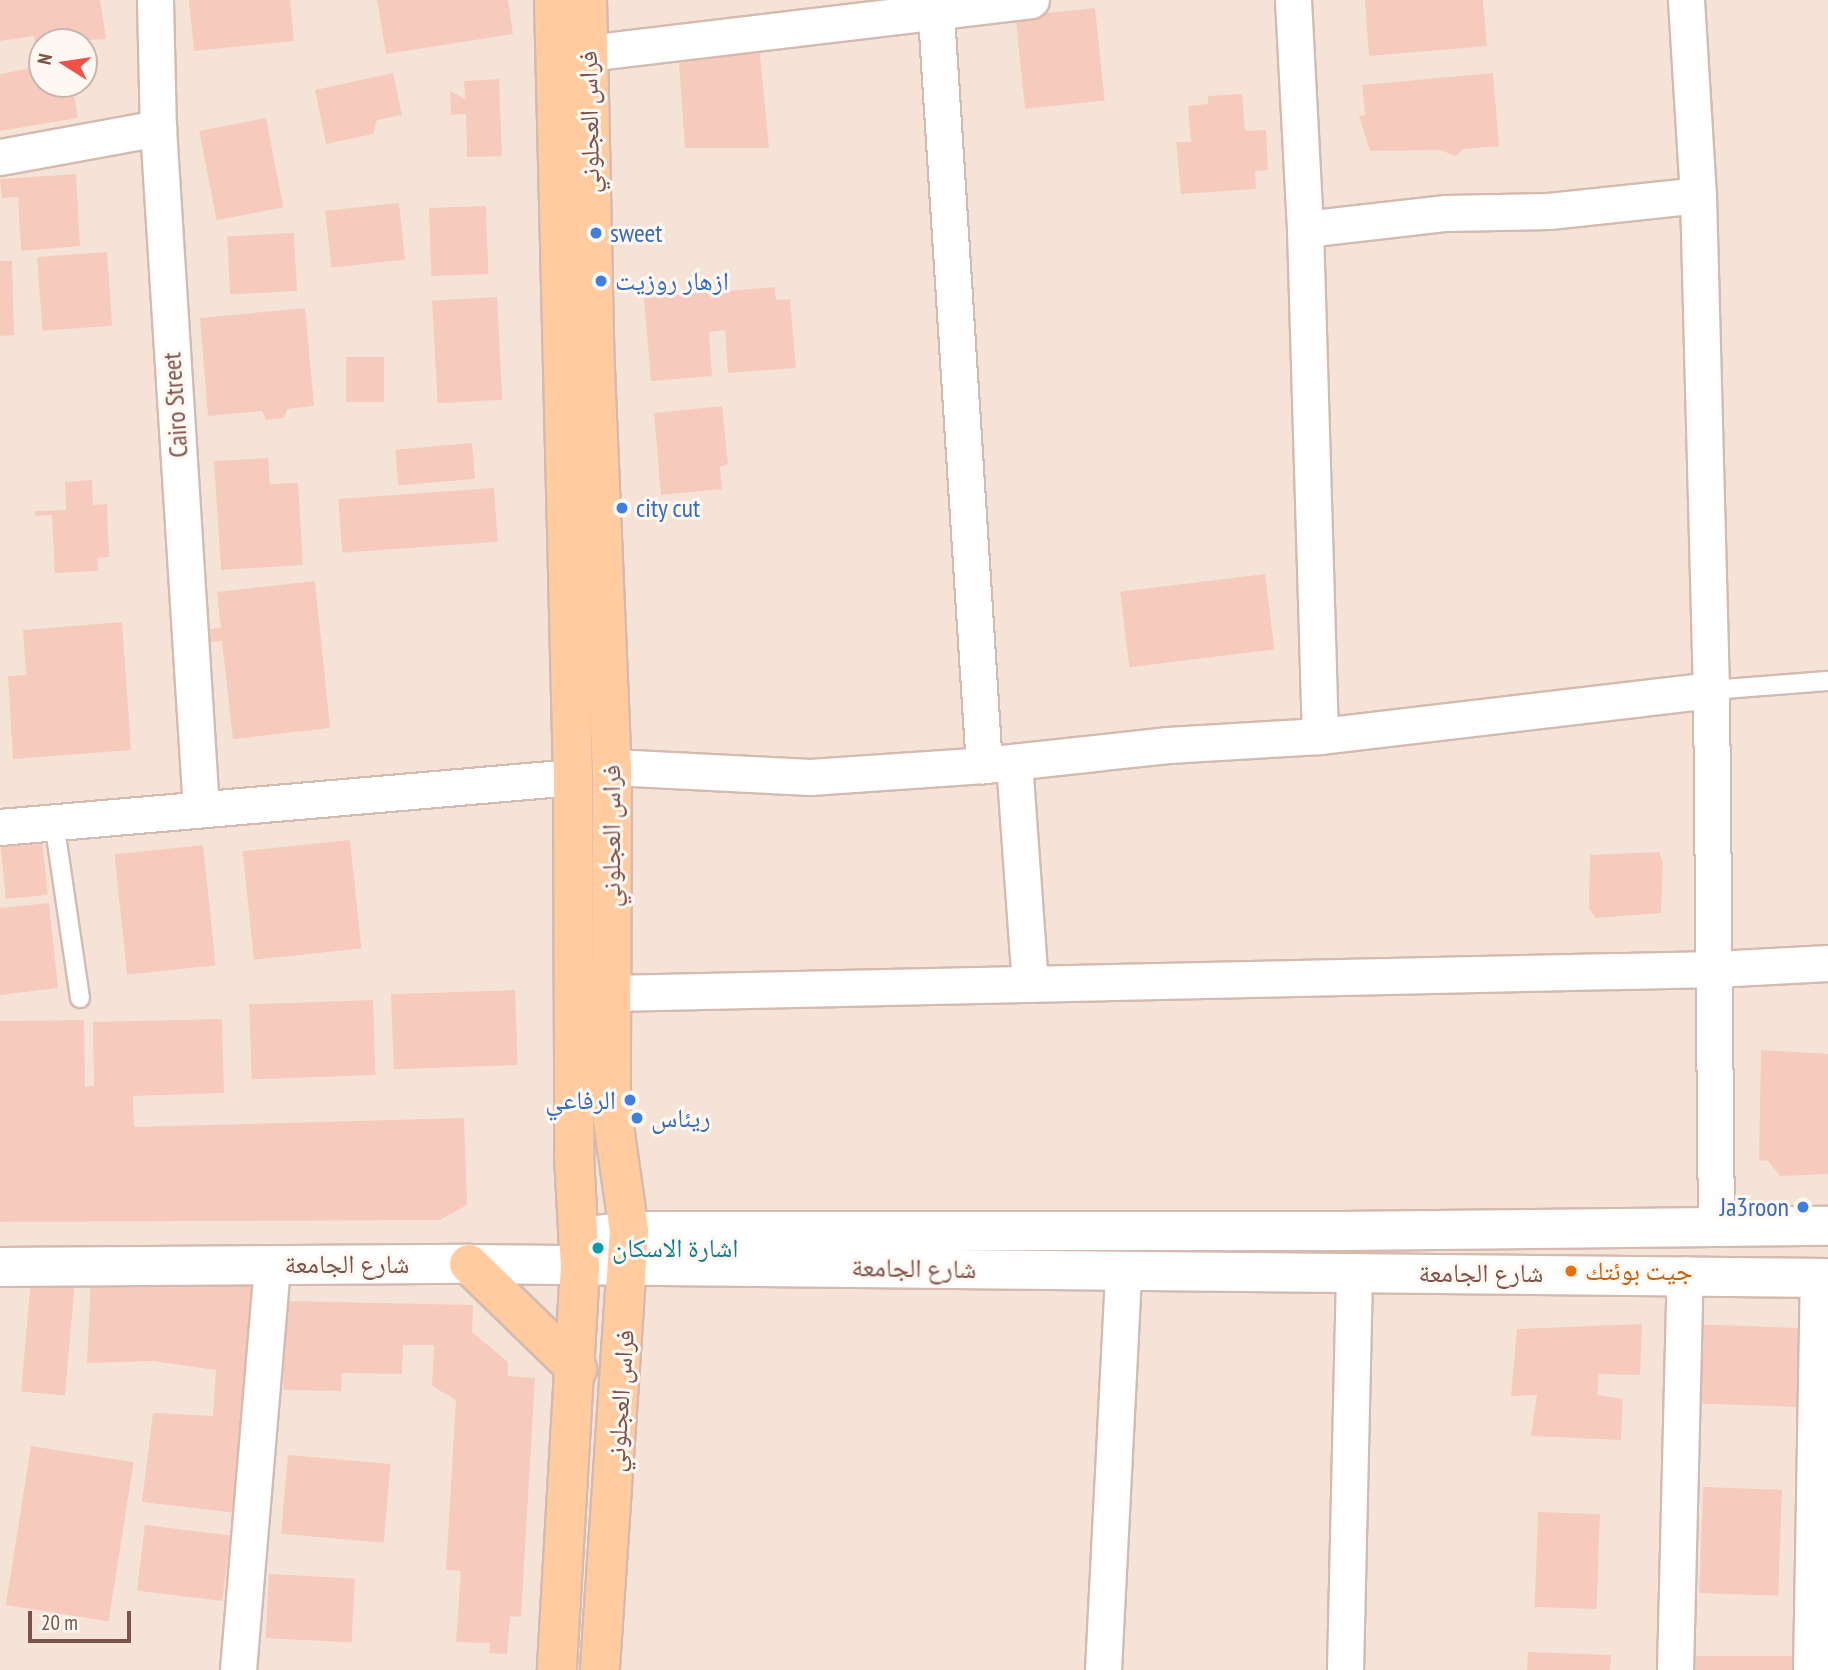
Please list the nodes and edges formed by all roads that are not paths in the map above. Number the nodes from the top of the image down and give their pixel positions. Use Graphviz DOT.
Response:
graph roads {
  1 [pos="155,0"];
  2 [pos="554,0"];
  3 [pos="587,0"];
  4 [pos="1031,0"];
  5 [pos="1293,0"];
  6 [pos="1686,0"];
  7 [pos="936,7"];
  8 [pos="587,53"];
  9 [pos="158,128"];
  10 [pos="0,157"];
  11 [pos="1698,195"];
  12 [pos="1305,229"];
  13 [pos="1828,681"];
  14 [pos="1711,690"];
  15 [pos="1320,736"];
  16 [pos="999,763"];
  17 [pos="612,767"];
  18 [pos="573,777"];
  19 [pos="201,809"];
  20 [pos="54,822"];
  21 [pos="0,827"];
  22 [pos="1828,963"];
  23 [pos="1715,969"];
  24 [pos="1030,984"];
  25 [pos="611,993"];
  26 [pos="80,998"];
  27 [pos="1828,1226"];
  28 [pos="1716,1227"];
  29 [pos="629,1248"];
  30 [pos="580,1252"];
  31 [pos="469,1264"];
  32 [pos="272,1265"];
  33 [pos="0,1267"];
  34 [pos="1123,1270"];
  35 [pos="1354,1272"];
  36 [pos="1685,1274"];
  37 [pos="1823,1278"];
  38 [pos="577,1369"];
  39 [pos="238,1670"];
  40 [pos="557,1670"];
  41 [pos="600,1670"];
  42 [pos="1103,1670"];
  43 [pos="1345,1670"];
  44 [pos="1675,1670"];
  45 [pos="1811,1670"];
  1 -- 9 [label="street, Cairo Street"];
  2 -- 18 [label="main road, فراس العجلوني"];
  3 -- 8 [label="main road, فراس العجلوني"];
  4 -- 7 [label="street"];
  5 -- 12 [label="street"];
  6 -- 11 [label="street"];
  7 -- 8 [label="street"];
  7 -- 16 [label="street"];
  8 -- 17 [label="main road, فراس العجلوني"];
  9 -- 10 [label="street"];
  9 -- 19 [label="street, Cairo Street"];
  11 -- 12 [label="street"];
  11 -- 14 [label="street"];
  12 -- 15 [label="street"];
  13 -- 14 [label="lane"];
  14 -- 15 [label="street"];
  14 -- 23 [label="street"];
  15 -- 16 [label="street"];
  16 -- 17 [label="street"];
  16 -- 24 [label="street"];
  17 -- 25 [label="main road, فراس العجلوني"];
  18 -- 19 [label="street"];
  18 -- 30 [label="main road, فراس العجلوني"];
  19 -- 20 [label="street"];
  20 -- 21 [label="street"];
  20 -- 26 [label="lane"];
  22 -- 23 [label="street"];
  23 -- 24 [label="street"];
  23 -- 28 [label="street"];
  24 -- 25 [label="street"];
  25 -- 29 [label="main road, فراس العجلوني"];
  27 -- 28 [label="main road, شارع الجامعة"];
  28 -- 29 [label="main road, شارع الجامعة"];
  29 -- 30 [label="main road, شارع الجامعة"];
  29 -- 34 [label="main road, شارع الجامعة"];
  29 -- 41 [label="main road, فراس العجلوني"];
  30 -- 31 [label="main road, شارع الجامعة"];
  30 -- 38 [label="main road, فراس العجلوني"];
  31 -- 32 [label="main road, شارع الجامعة"];
  31 -- 38 [label="main road"];
  32 -- 33 [label="main road, شارع الجامعة"];
  32 -- 39 [label="street"];
  34 -- 35 [label="main road, شارع الجامعة"];
  34 -- 42 [label="street"];
  35 -- 36 [label="main road, شارع الجامعة"];
  35 -- 43 [label="street"];
  36 -- 37 [label="main road, شارع الجامعة"];
  36 -- 44 [label="street"];
  37 -- 45 [label="street"];
  38 -- 40 [label="main road, فراس العجلوني"];
}
